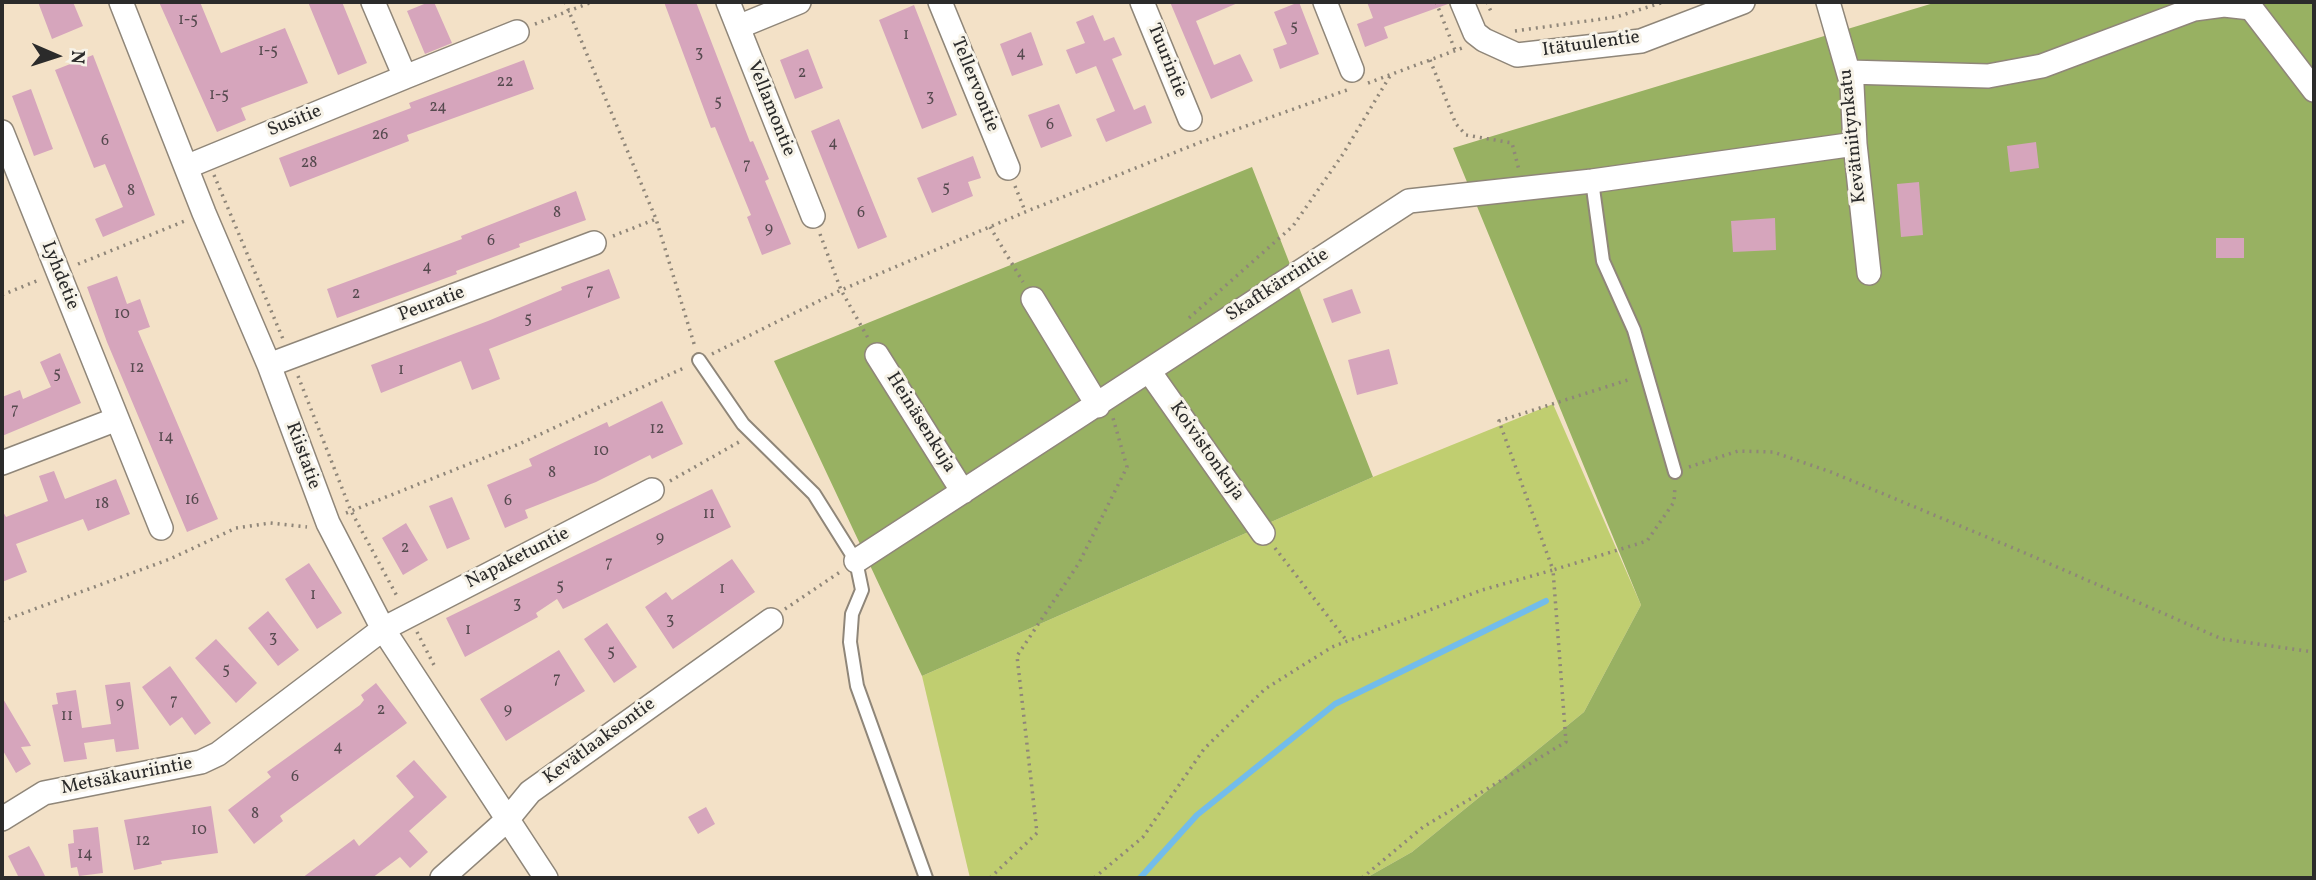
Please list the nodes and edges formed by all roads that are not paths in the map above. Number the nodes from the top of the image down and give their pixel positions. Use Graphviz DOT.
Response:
graph roads {
  1 [pos="121,2"];
  2 [pos="373,2"];
  3 [pos="728,2"];
  4 [pos="799,2"];
  5 [pos="940,2"];
  6 [pos="1142,2"];
  7 [pos="1325,2"];
  8 [pos="1462,2"];
  9 [pos="1743,2"];
  10 [pos="1828,2"];
  11 [pos="2251,5"];
  12 [pos="738,27"];
  13 [pos="517,32"];
  14 [pos="1849,72"];
  15 [pos="405,77"];
  16 [pos="1354,82"];
  17 [pos="2314,90"];
  18 [pos="1191,119"];
  19 [pos="2,132"];
  20 [pos="1855,144"];
  21 [pos="186,167"];
  22 [pos="1008,168"];
  23 [pos="1592,181"];
  24 [pos="813,216"];
  25 [pos="594,243"];
  26 [pos="1869,273"];
  27 [pos="1033,299"];
  28 [pos="877,355"];
  29 [pos="699,360"];
  30 [pos="269,365"];
  31 [pos="1149,370"];
  32 [pos="1103,403"];
  33 [pos="117,419"];
  34 [pos="2,463"];
  35 [pos="1675,472"];
  36 [pos="652,490"];
  37 [pos="963,492"];
  38 [pos="161,528"];
  39 [pos="1264,533"];
  40 [pos="856,561"];
  41 [pos="771,620"];
  42 [pos="383,629"];
  43 [pos="2,819"];
  44 [pos="508,820"];
  45 [pos="442,878"];
  46 [pos="546,878"];
  47 [pos="926,878"];
  1 -- 21 [label="street, Riistatie"];
  2 -- 15 [label="street"];
  3 -- 12 [label="street, Vellamontie"];
  4 -- 12 [label="street"];
  5 -- 22 [label="street, Tellervontie"];
  6 -- 18 [label="street, Tuurintie"];
  7 -- 16 [label="street"];
  8 -- 9 [label="street, Itätuulentie"];
  10 -- 14 [label="street, Kevätniitynkatu"];
  11 -- 14 [label="street"];
  11 -- 17 [label="street"];
  12 -- 24 [label="street, Vellamontie"];
  13 -- 15 [label="street, Susitie"];
  14 -- 20 [label="street, Kevätniitynkatu"];
  15 -- 21 [label="street, Susitie"];
  19 -- 33 [label="street, Lyhdetie"];
  20 -- 23 [label="street, Skaftkärrintie"];
  20 -- 26 [label="street, Kevätniitynkatu"];
  21 -- 30 [label="street, Riistatie"];
  23 -- 31 [label="street, Skaftkärrintie"];
  23 -- 35 [label="lane"];
  25 -- 30 [label="street, Peuratie"];
  27 -- 32 [label="street"];
  28 -- 37 [label="street, Heinäsenkuja"];
  29 -- 40 [label="lane"];
  30 -- 42 [label="street, Riistatie"];
  31 -- 32 [label="street, Skaftkärrintie"];
  31 -- 39 [label="street, Koivistonkuja"];
  32 -- 37 [label="street, Skaftkärrintie"];
  33 -- 34 [label="street"];
  33 -- 38 [label="street, Lyhdetie"];
  36 -- 42 [label="street, Napaketuntie"];
  37 -- 40 [label="street, Skaftkärrintie"];
  40 -- 47 [label="lane"];
  41 -- 44 [label="street, Kevätlaaksontie"];
  42 -- 43 [label="street, Metsäkauriintie"];
  42 -- 44 [label="street, Riistatie"];
  44 -- 45 [label="street, Kevätlaaksontie"];
  44 -- 46 [label="street, Riistatie"];
}
